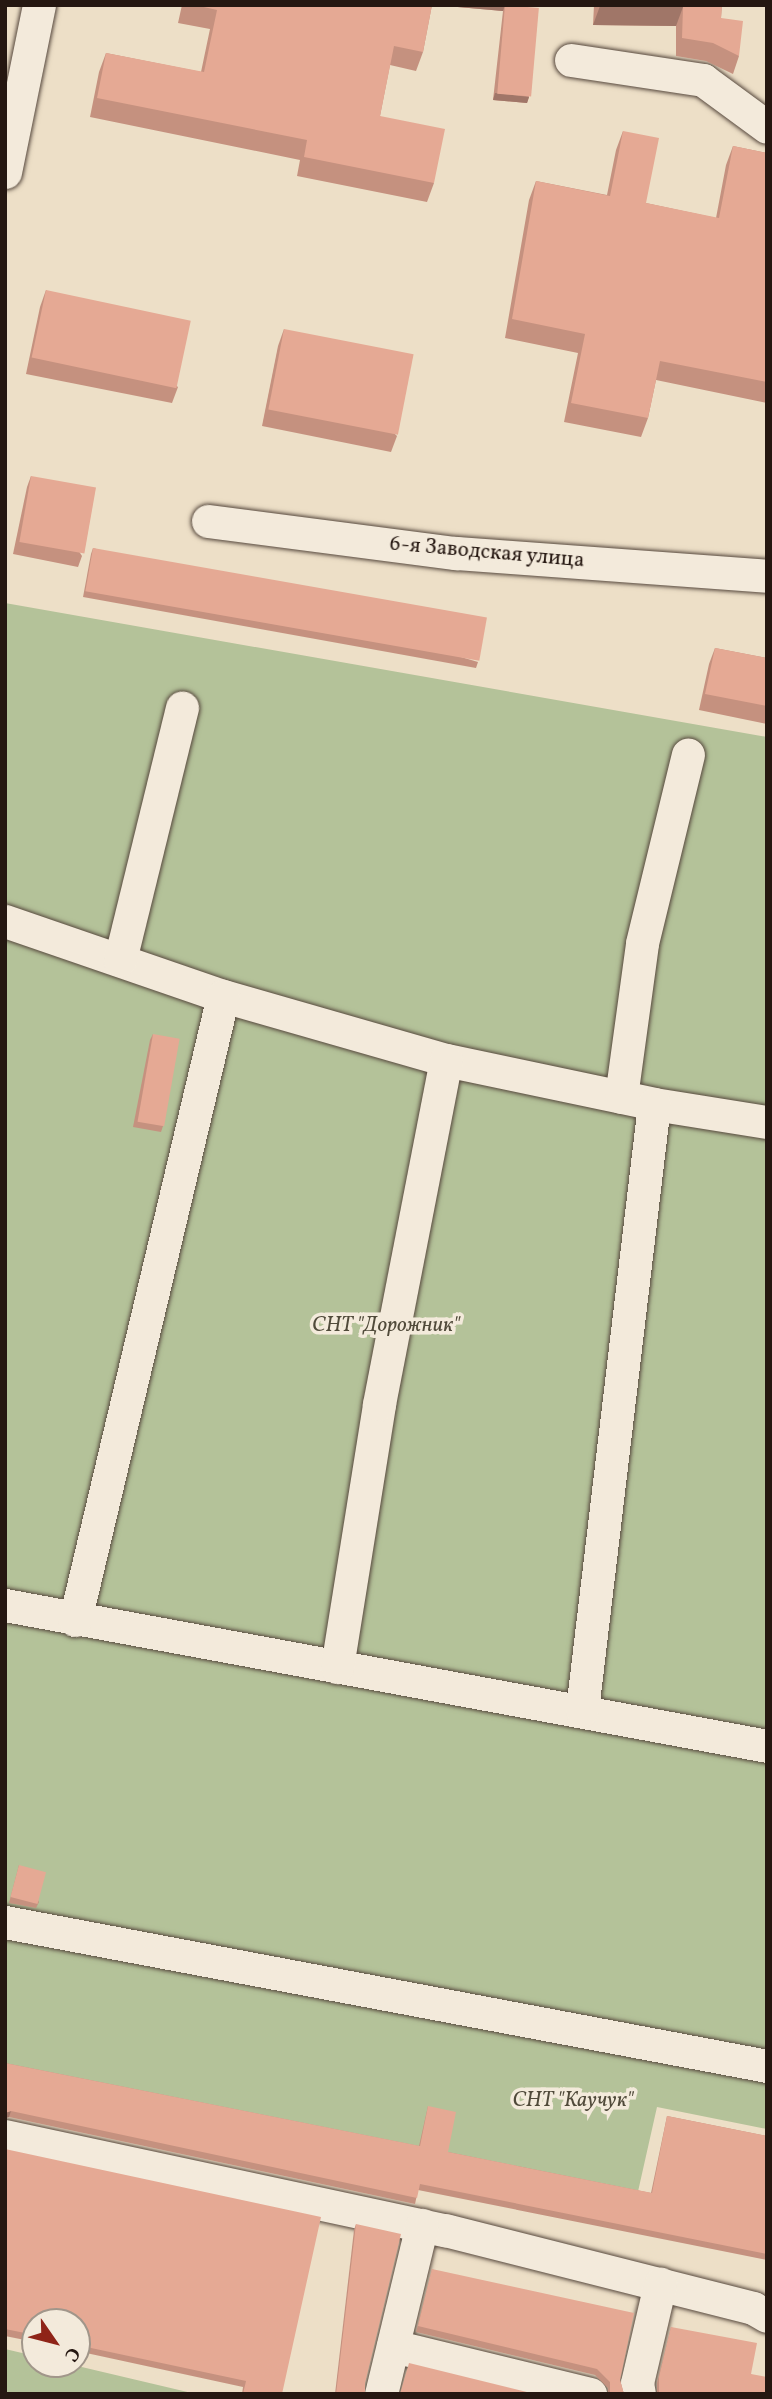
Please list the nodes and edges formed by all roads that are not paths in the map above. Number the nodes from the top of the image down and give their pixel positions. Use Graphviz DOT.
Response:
graph roads {
  1 [pos="39,5"];
  2 [pos="571,60"];
  3 [pos="767,127"];
  4 [pos="5,172"];
  5 [pos="208,521"];
  6 [pos="767,576"];
  7 [pos="182,707"];
  8 [pos="688,755"];
  9 [pos="5,921"];
  10 [pos="120,960"];
  11 [pos="223,996"];
  12 [pos="446,1059"];
  13 [pos="621,1097"];
  14 [pos="654,1104"];
  15 [pos="767,1122"];
  16 [pos="5,1605"];
  17 [pos="75,1619"];
  18 [pos="337,1667"];
  19 [pos="582,1710"];
  20 [pos="767,1746"];
  21 [pos="5,1923"];
  22 [pos="767,2066"];
  23 [pos="5,2136"];
  24 [pos="422,2225"];
  25 [pos="660,2284"];
  26 [pos="767,2316"];
  27 [pos="393,2346"];
  28 [pos="381,2394"];
  29 [pos="590,2394"];
  30 [pos="639,2394"];
  1 -- 4 [label="street"];
  2 -- 3 [label="street"];
  5 -- 6 [label="street, 6-я Заводская улица"];
  7 -- 10 [label="street"];
  8 -- 13 [label="street"];
  9 -- 10 [label="street"];
  10 -- 11 [label="street"];
  11 -- 12 [label="street"];
  11 -- 17 [label="street"];
  12 -- 13 [label="street"];
  12 -- 18 [label="street"];
  13 -- 14 [label="street"];
  14 -- 15 [label="street"];
  14 -- 19 [label="street"];
  16 -- 17 [label="street"];
  17 -- 18 [label="street"];
  18 -- 19 [label="street"];
  19 -- 20 [label="street"];
  21 -- 22 [label="street"];
  23 -- 24 [label="street"];
  24 -- 25 [label="street"];
  24 -- 27 [label="street"];
  25 -- 26 [label="street"];
  25 -- 30 [label="street"];
  27 -- 28 [label="street"];
  27 -- 29 [label="street"];
}
